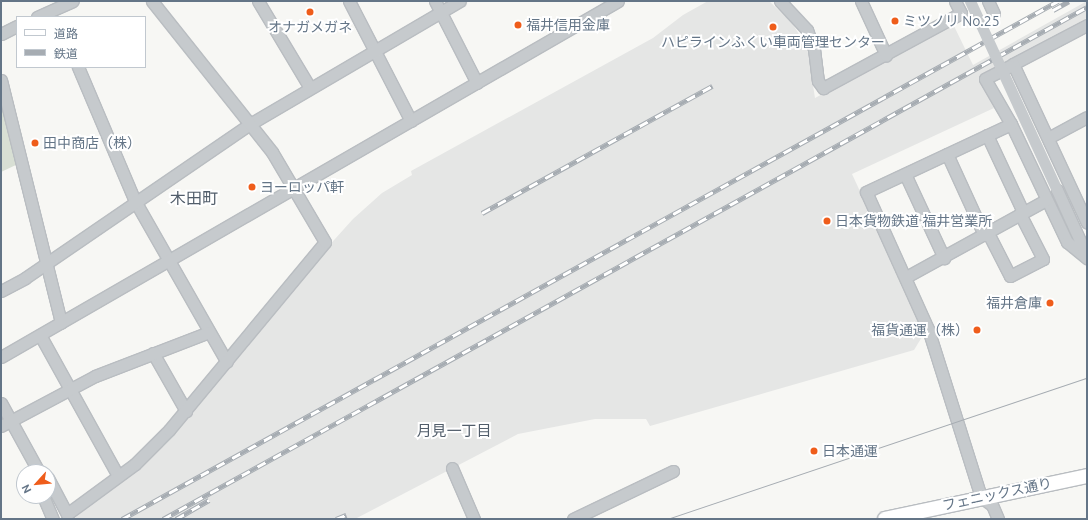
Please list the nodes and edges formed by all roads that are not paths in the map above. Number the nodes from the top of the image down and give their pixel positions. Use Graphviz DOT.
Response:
graph roads {
  1 [pos="73,1"];
  2 [pos="152,1"];
  3 [pos="258,1"];
  4 [pos="349,1"];
  5 [pos="435,1"];
  6 [pos="460,1"];
  7 [pos="618,1"];
  8 [pos="780,1"];
  9 [pos="861,1"];
  10 [pos="955,1"];
  11 [pos="970,1"];
  12 [pos="988,1"];
  13 [pos="598,6"];
  14 [pos="440,12"];
  15 [pos="56,13"];
  16 [pos="994,14"];
  17 [pos="42,16"];
  18 [pos="1087,25"];
  19 [pos="16,26"];
  20 [pos="1,34"];
  21 [pos="374,51"];
  22 [pos="886,55"];
  23 [pos="1013,64"];
  24 [pos="78,68"];
  25 [pos="1,80"];
  26 [pos="477,83"];
  27 [pos="310,88"];
  28 [pos="1087,117"];
  29 [pos="411,121"];
  30 [pos="250,124"];
  31 [pos="1011,124"];
  32 [pos="987,135"];
  33 [pos="1048,138"];
  34 [pos="947,154"];
  35 [pos="905,174"];
  36 [pos="293,189"];
  37 [pos="1046,200"];
  38 [pos="134,201"];
  39 [pos="1022,213"];
  40 [pos="1087,223"];
  41 [pos="986,234"];
  42 [pos="1087,257"];
  43 [pos="944,258"];
  44 [pos="170,260"];
  45 [pos="47,261"];
  46 [pos="906,277"];
  47 [pos="1,291"];
  48 [pos="61,323"];
  49 [pos="209,332"];
  50 [pos="40,335"];
  51 [pos="154,353"];
  52 [pos="1,357"];
  53 [pos="227,362"];
  54 [pos="70,389"];
  55 [pos="1,403"];
  56 [pos="186,411"];
  57 [pos="6,424"];
  58 [pos="32,464"];
  59 [pos="452,468"];
  60 [pos="673,471"];
  61 [pos="118,476"];
  62 [pos="1087,476"];
  63 [pos="56,494"];
  64 [pos="981,497"];
  65 [pos="46,504"];
  66 [pos="54,504"];
  67 [pos="53,519"];
  68 [pos="61,519"];
  69 [pos="474,519"];
  70 [pos="573,519"];
  71 [pos="885,519"];
  72 [pos="998,519"];
  1 -- 15 [label="street"];
  2 -- 30 [label="street"];
  3 -- 27 [label="street"];
  4 -- 21 [label="street"];
  5 -- 14 [label="street"];
  6 -- 14 [label="street"];
  7 -- 13 [label="street"];
  8 -- 22 [label="street"];
  9 -- 22 [label="street"];
  10 -- 22 [label="street"];
  11 -- 42 [label="street, bridge"];
  12 -- 16 [label="street"];
  13 -- 26 [label="street"];
  14 -- 21 [label="street"];
  14 -- 26 [label="street"];
  15 -- 17 [label="street"];
  18 -- 23 [label="street"];
  19 -- 20 [label="street"];
  21 -- 27 [label="street"];
  21 -- 29 [label="street"];
  23 -- 31 [label="street"];
  23 -- 33 [label="street"];
  24 -- 38 [label="street"];
  25 -- 45 [label="street"];
  26 -- 29 [label="street"];
  27 -- 30 [label="street"];
  28 -- 33 [label="street"];
  29 -- 36 [label="street"];
  30 -- 36 [label="street"];
  30 -- 38 [label="street"];
  31 -- 32 [label="street"];
  31 -- 37 [label="street"];
  32 -- 34 [label="street"];
  32 -- 39 [label="street"];
  33 -- 40 [label="street"];
  34 -- 35 [label="street"];
  34 -- 41 [label="street"];
  35 -- 43 [label="street"];
  35 -- 46 [label="street"];
  36 -- 44 [label="street"];
  36 -- 53 [label="street"];
  37 -- 39 [label="street"];
  37 -- 42 [label="street"];
  38 -- 44 [label="street"];
  38 -- 45 [label="street"];
  39 -- 41 [label="street"];
  39 -- 41 [label="street"];
  41 -- 43 [label="street"];
  43 -- 46 [label="street"];
  44 -- 48 [label="street"];
  44 -- 49 [label="street"];
  45 -- 47 [label="street"];
  45 -- 48 [label="street"];
  46 -- 64 [label="street"];
  48 -- 50 [label="street"];
  49 -- 51 [label="street"];
  49 -- 53 [label="street"];
  50 -- 52 [label="street"];
  50 -- 54 [label="street"];
  51 -- 54 [label="street"];
  51 -- 56 [label="street"];
  53 -- 56 [label="street"];
  54 -- 57 [label="street"];
  54 -- 61 [label="street"];
  55 -- 57 [label="street"];
  56 -- 61 [label="street"];
  57 -- 58 [label="street"];
  59 -- 69 [label="street"];
  60 -- 70 [label="street"];
  61 -- 63 [label="street"];
  62 -- 64 [label="main road, フェニックス通り"];
  64 -- 71 [label="main road, フェニックス通り"];
  64 -- 72 [label="street"];
  65 -- 67 [label="street"];
  66 -- 68 [label="street"];
}
